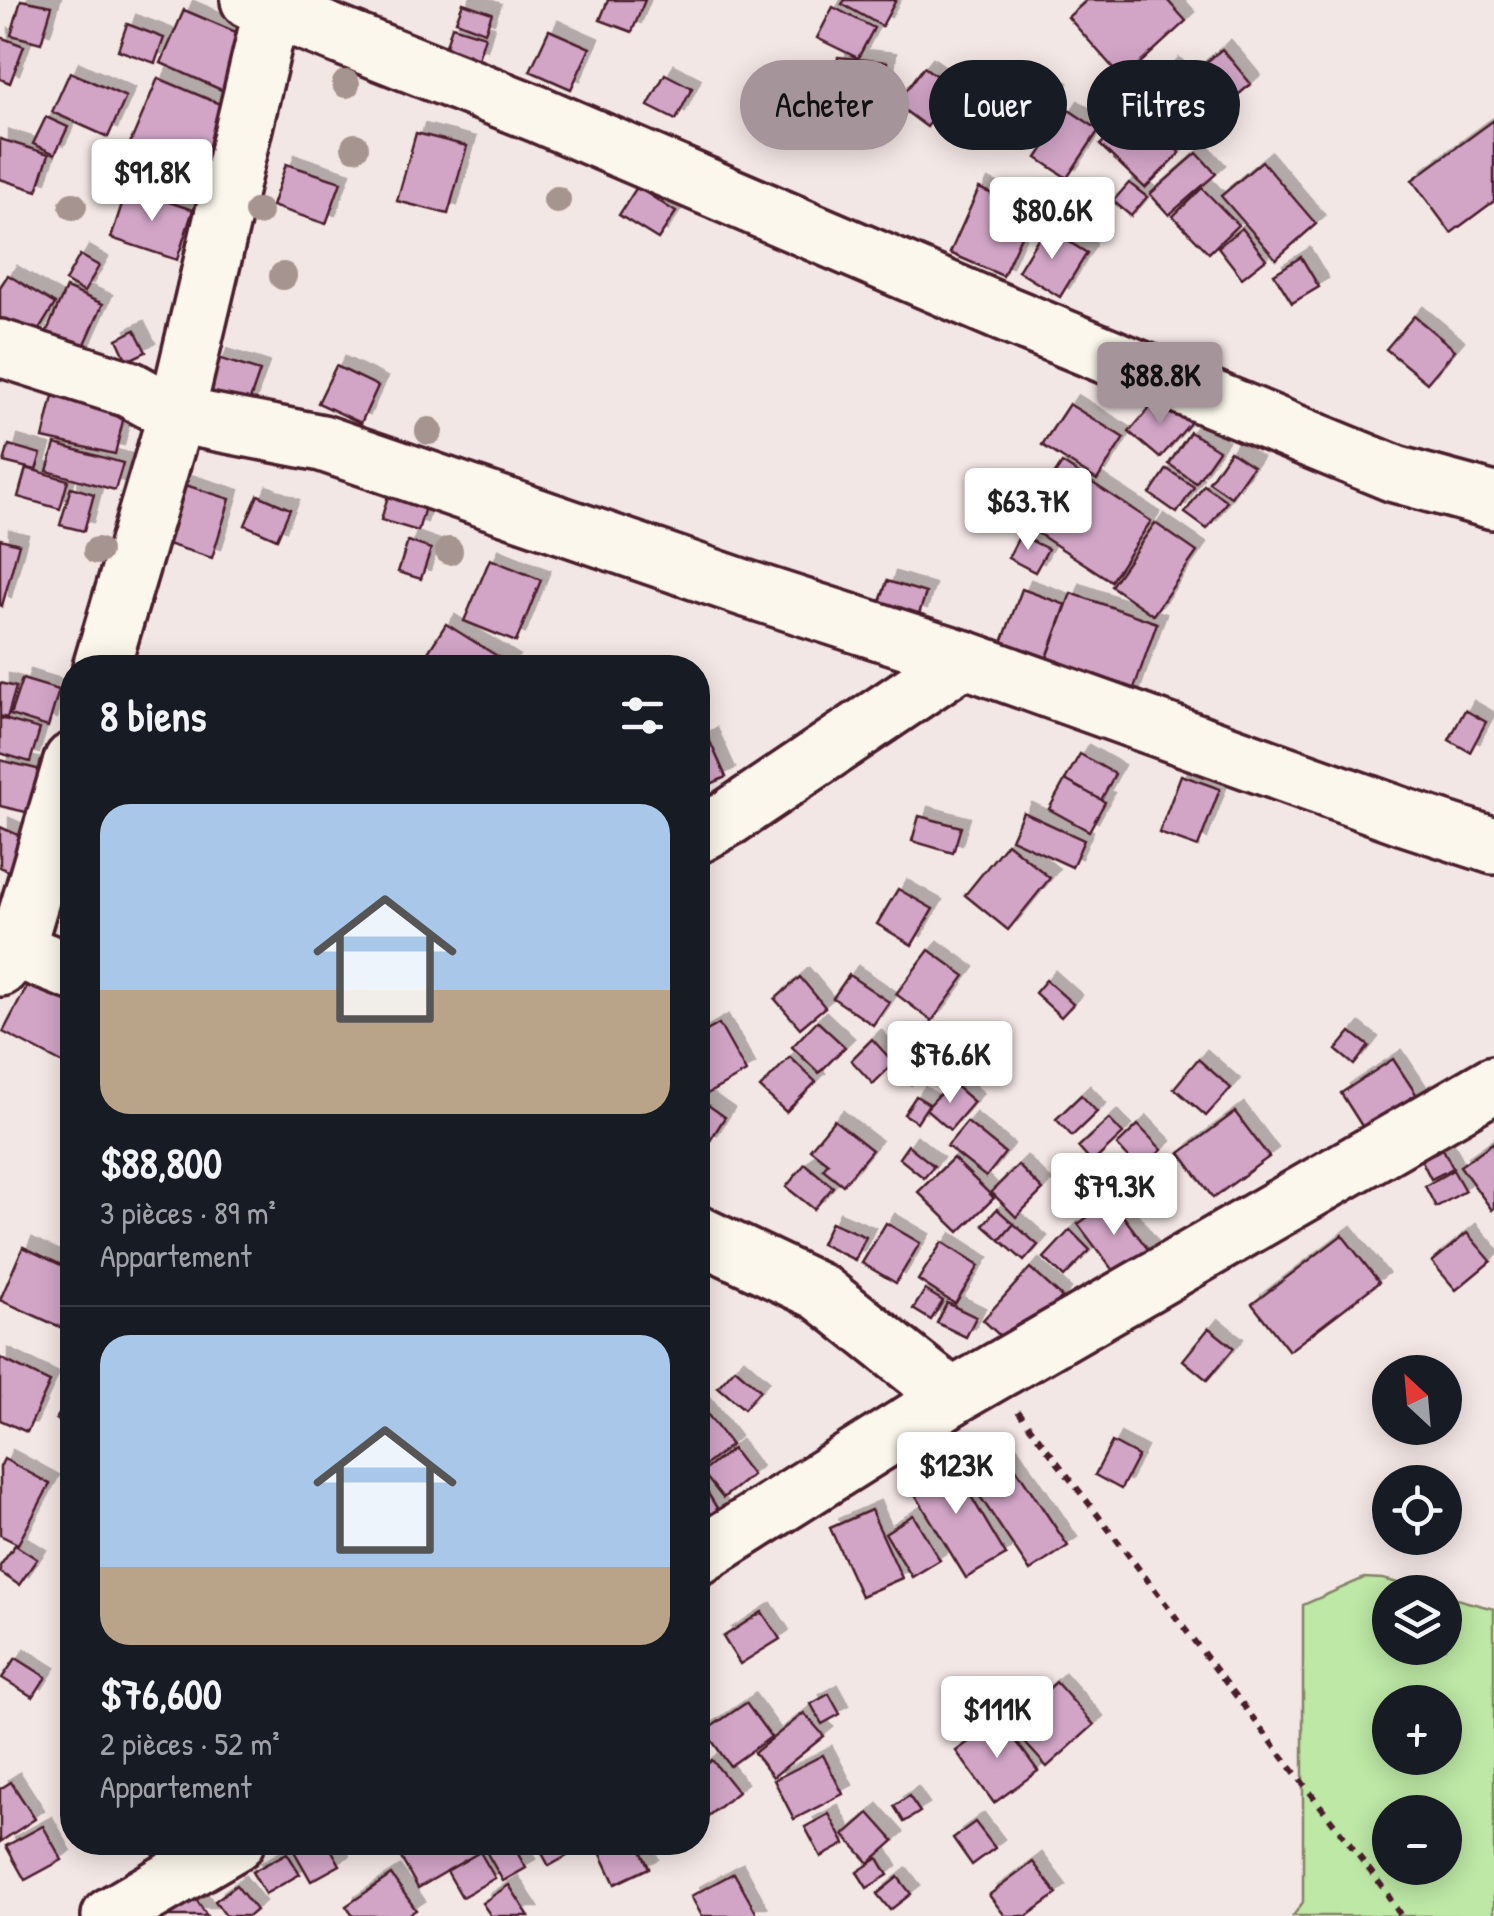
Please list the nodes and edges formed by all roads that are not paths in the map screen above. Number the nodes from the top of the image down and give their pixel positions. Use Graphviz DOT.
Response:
graph roads {
  1 [pos="264,3"];
  2 [pos="0,348"];
  3 [pos="176,414"];
  4 [pos="1494,501"];
  5 [pos="104,655"];
  6 [pos="964,659"];
  7 [pos="60,795"];
  8 [pos="710,829"];
  9 [pos="1494,846"];
  10 [pos="5,952"];
  11 [pos="60,968"];
  12 [pos="1494,1084"];
  13 [pos="710,1240"];
  14 [pos="971,1386"];
  15 [pos="710,1549"];
  16 [pos="214,1855"];
  17 [pos="110,1916"];
  1 -- 3 [label="street"];
  1 -- 4 [label="street"];
  2 -- 3 [label="street"];
  3 -- 5 [label="street"];
  3 -- 6 [label="street"];
  6 -- 8 [label="street"];
  6 -- 9 [label="street"];
  7 -- 10 [label="street"];
  10 -- 11 [label="street"];
  12 -- 14 [label="street"];
  13 -- 14 [label="street"];
  14 -- 15 [label="street"];
  16 -- 17 [label="street"];
}
